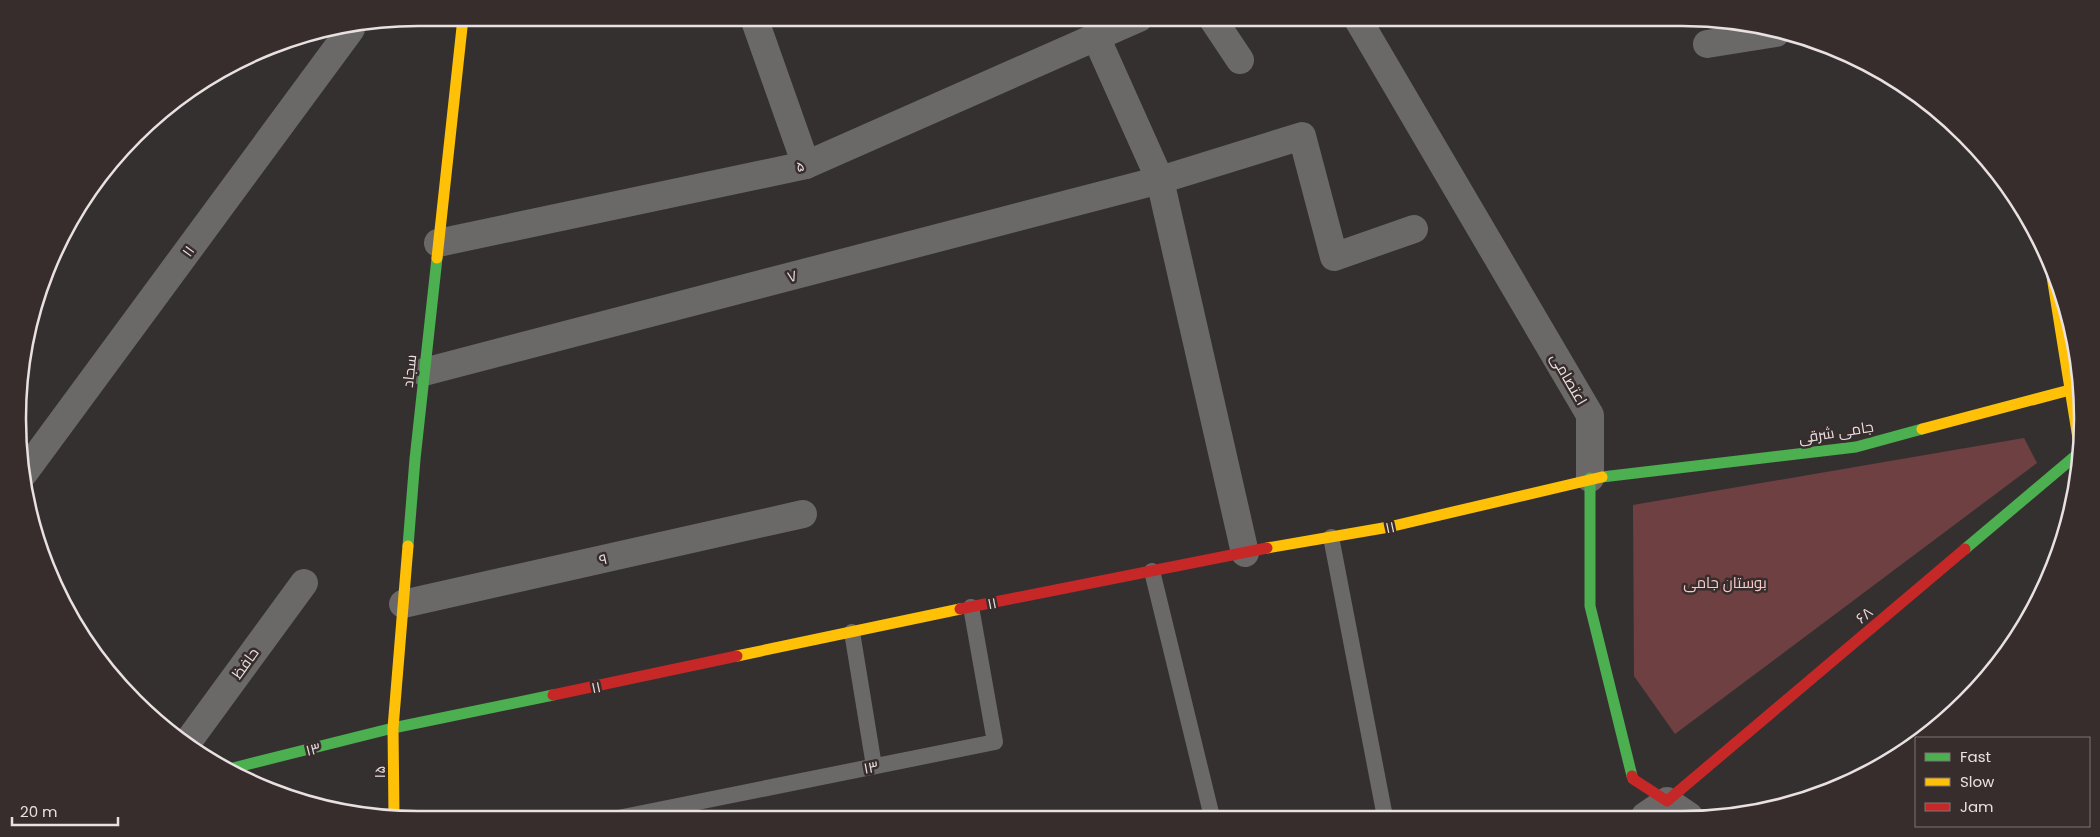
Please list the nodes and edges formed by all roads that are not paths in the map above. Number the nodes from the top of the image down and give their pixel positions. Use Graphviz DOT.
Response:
graph roads {
  1 [pos="462,26"];
  2 [pos="757,26"];
  3 [pos="1121,26"];
  4 [pos="1217,26"];
  5 [pos="1362,26"];
  6 [pos="348,33"];
  7 [pos="1763,35"];
  8 [pos="1096,37"];
  9 [pos="1707,44"];
  10 [pos="1240,60"];
  11 [pos="806,165"];
  12 [pos="1160,180"];
  13 [pos="1414,229"];
  14 [pos="438,243"];
  15 [pos="424,372"];
  16 [pos="2073,390"];
  17 [pos="2071,458"];
  18 [pos="29,466"];
  19 [pos="1590,478"];
  20 [pos="803,514"];
  21 [pos="1331,538"];
  22 [pos="1245,553"];
  23 [pos="1152,571"];
  24 [pos="304,583"];
  25 [pos="403,604"];
  26 [pos="971,607"];
  27 [pos="852,632"];
  28 [pos="393,728"];
  29 [pos="191,738"];
  30 [pos="874,766"];
  31 [pos="239,767"];
  32 [pos="1667,801"];
  33 [pos="394,810"];
  34 [pos="652,811"];
  35 [pos="1211,811"];
  36 [pos="1384,811"];
  37 [pos="1652,811"];
  38 [pos="1682,811"];
  1 -- 14 [label="street, سجاد"];
  2 -- 11 [label="street"];
  3 -- 8 [label="street, ۵"];
  4 -- 10 [label="street"];
  5 -- 19 [label="street, اعتصامی"];
  6 -- 18 [label="street, ۱۱"];
  7 -- 9 [label="street"];
  8 -- 11 [label="street, ۵"];
  8 -- 12 [label="street"];
  11 -- 14 [label="street, ۵"];
  12 -- 13 [label="street, ۷"];
  12 -- 15 [label="street, ۷"];
  12 -- 22 [label="street"];
  14 -- 15 [label="street, سجاد"];
  15 -- 25 [label="street, سجاد"];
  16 -- 19 [label="street, جامی شرقی"];
  17 -- 32 [label="street, ۶۸"];
  19 -- 21 [label="street, ۱۱"];
  19 -- 32 [label="street, اعتصامی"];
  20 -- 25 [label="street, ۹"];
  21 -- 22 [label="street, ۱۱"];
  21 -- 36 [label="lane"];
  22 -- 23 [label="street, ۱۱"];
  23 -- 26 [label="street, ۱۱"];
  23 -- 35 [label="lane"];
  24 -- 29 [label="street, حافظ"];
  25 -- 28 [label="street, سجاد"];
  26 -- 27 [label="street, ۱۱"];
  26 -- 30 [label="lane, ۱۳"];
  27 -- 28 [label="street, ۱۱"];
  27 -- 30 [label="lane"];
  28 -- 31 [label="street, ۱۳"];
  28 -- 33 [label="street, ۱۵"];
  30 -- 34 [label="lane, ۱۳"];
  32 -- 37 [label="street"];
  32 -- 38 [label="street, اعتصامی"];
}
